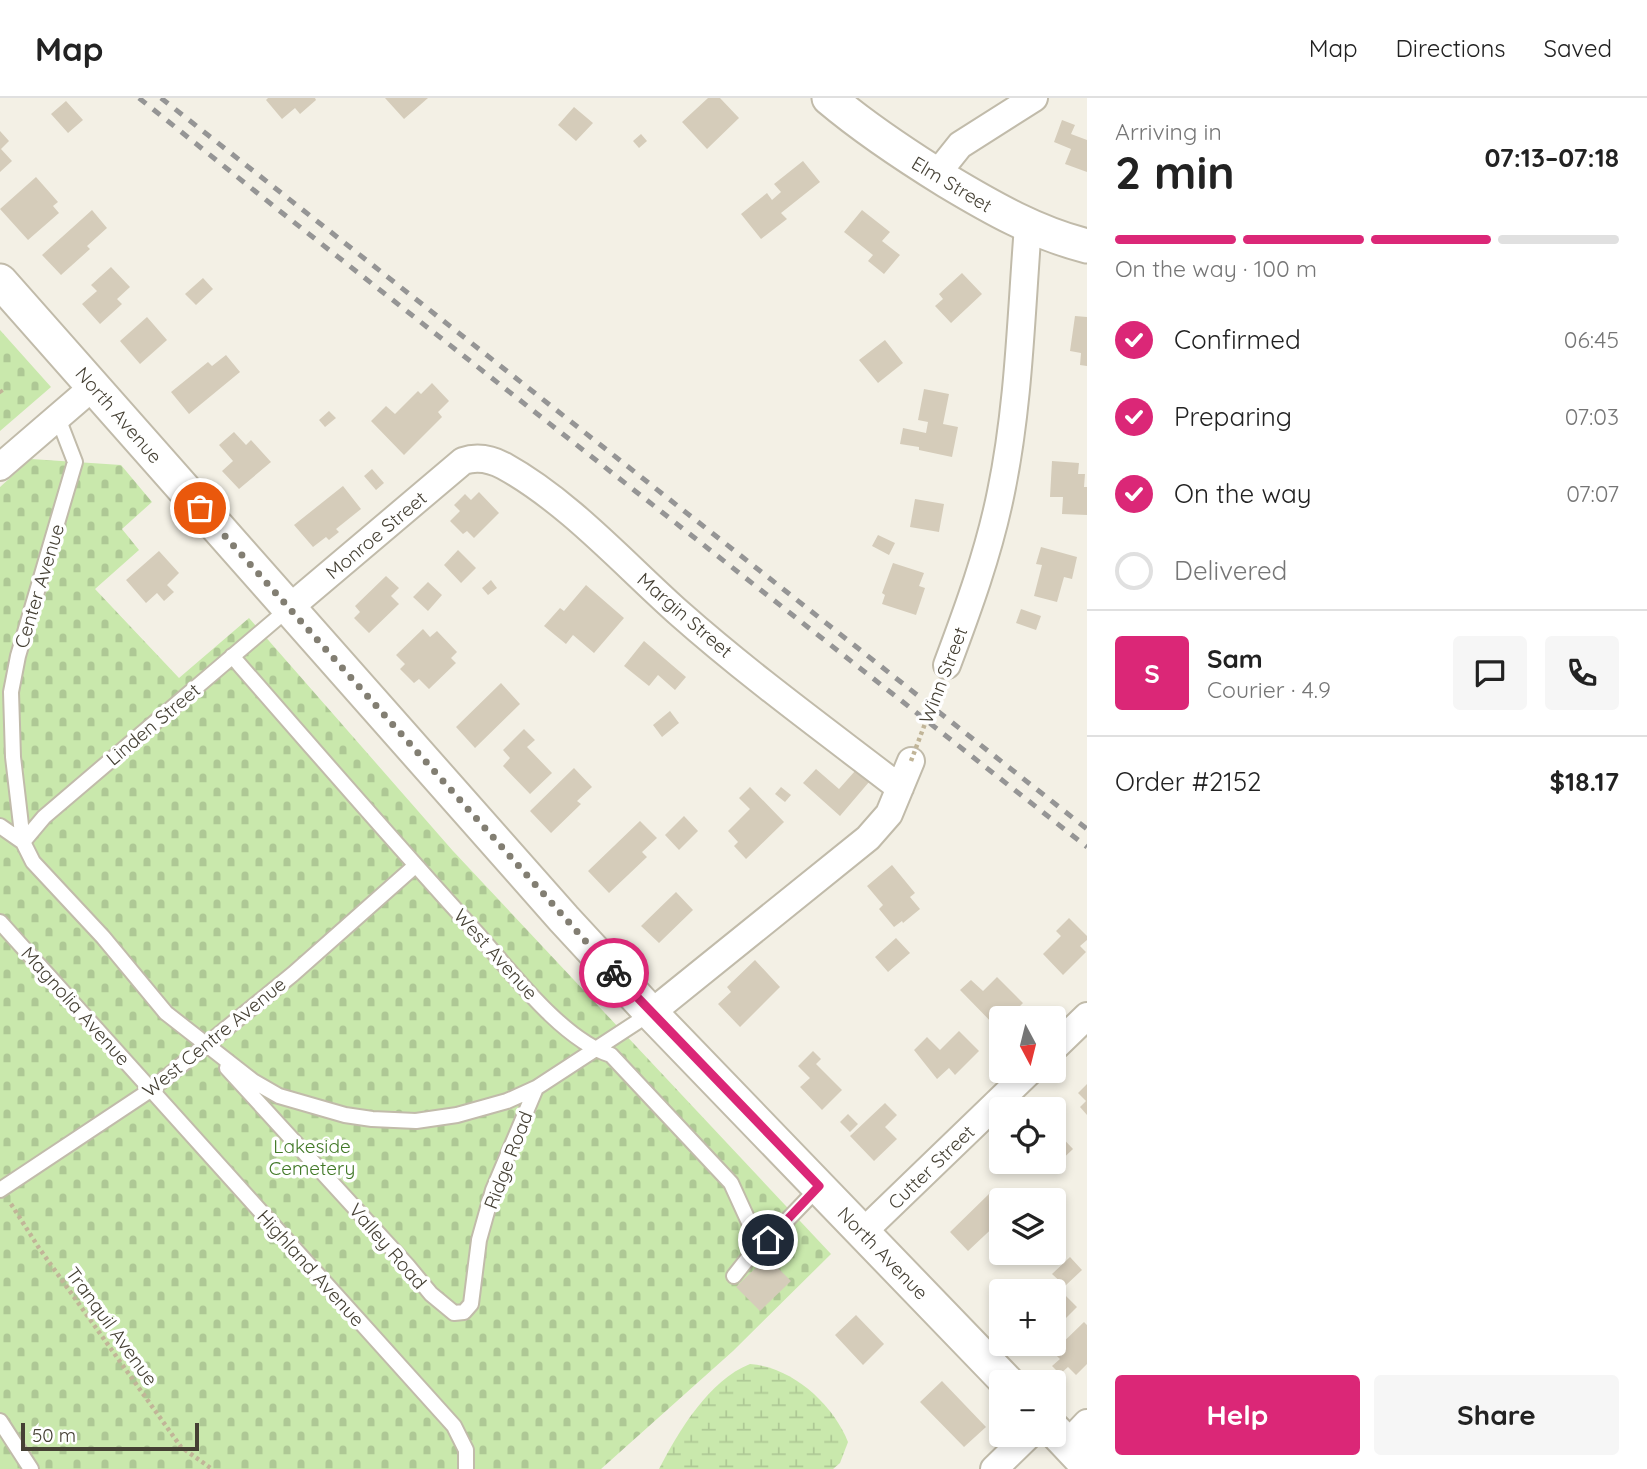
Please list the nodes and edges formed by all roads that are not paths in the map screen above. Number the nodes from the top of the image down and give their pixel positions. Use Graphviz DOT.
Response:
graph roads {
  1 [pos="829,98"];
  2 [pos="1034,98"];
  3 [pos="936,175"];
  4 [pos="1028,226"];
  5 [pos="1087,246"];
  6 [pos="0,281"];
  7 [pos="94,386"];
  8 [pos="58,418"];
  9 [pos="463,461"];
  10 [pos="0,467"];
  11 [pos="288,609"];
  12 [pos="232,656"];
  13 [pos="947,665"];
  14 [pos="911,761"];
  15 [pos="900,788"];
  16 [pos="0,826"];
  17 [pos="23,842"];
  18 [pos="415,866"];
  19 [pos="0,922"];
  20 [pos="650,1013"];
  21 [pos="1087,1016"];
  22 [pos="1066,1036"];
  23 [pos="205,1044"];
  24 [pos="594,1050"];
  25 [pos="1018,1083"];
  26 [pos="536,1088"];
  27 [pos="152,1089"];
  28 [pos="819,1186"];
  29 [pos="1,1190"];
  30 [pos="862,1233"];
  31 [pos="760,1243"];
  32 [pos="734,1276"];
  33 [pos="464,1312"];
  34 [pos="995,1370"];
  35 [pos="0,1422"];
  36 [pos="1017,1447"];
  37 [pos="31,1469"];
  38 [pos="466,1469"];
  39 [pos="994,1469"];
  1 -- 3 [label="street, Elm Street"];
  2 -- 3 [label="street"];
  3 -- 4 [label="street, Elm Street"];
  4 -- 5 [label="street, Elm Street"];
  4 -- 13 [label="street, Winn Street"];
  6 -- 7 [label="street, North Avenue"];
  7 -- 8 [label="street"];
  7 -- 11 [label="street, North Avenue"];
  8 -- 10 [label="street"];
  8 -- 17 [label="lane, Center Avenue"];
  9 -- 11 [label="street, Monroe Street"];
  9 -- 15 [label="street, Margin Street"];
  11 -- 12 [label="lane, Linden Street"];
  11 -- 20 [label="street, North Avenue"];
  12 -- 17 [label="lane, Linden Street"];
  12 -- 18 [label="lane, West Avenue"];
  14 -- 15 [label="street"];
  15 -- 20 [label="street"];
  16 -- 17 [label="lane, Center Avenue"];
  17 -- 23 [label="lane, Center Avenue"];
  18 -- 23 [label="lane, West Centre Avenue"];
  18 -- 24 [label="lane, West Avenue"];
  19 -- 27 [label="lane, Magnolia Avenue"];
  20 -- 24 [label="lane"];
  20 -- 28 [label="street, North Avenue"];
  21 -- 22 [label="street"];
  23 -- 26 [label="lane"];
  23 -- 27 [label="lane, West Centre Avenue"];
  23 -- 33 [label="lane, Valley Road"];
  24 -- 26 [label="lane"];
  24 -- 31 [label="lane, West Avenue"];
  25 -- 30 [label="street, Cutter Street"];
  26 -- 33 [label="lane, Ridge Road"];
  27 -- 29 [label="lane, West Centre Avenue"];
  27 -- 38 [label="lane, Highland Avenue"];
  28 -- 30 [label="street, North Avenue"];
  28 -- 31 [label="lane"];
  30 -- 34 [label="street, North Avenue"];
  31 -- 32 [label="lane"];
  35 -- 37 [label="lane"];
  36 -- 39 [label="street"];
}
